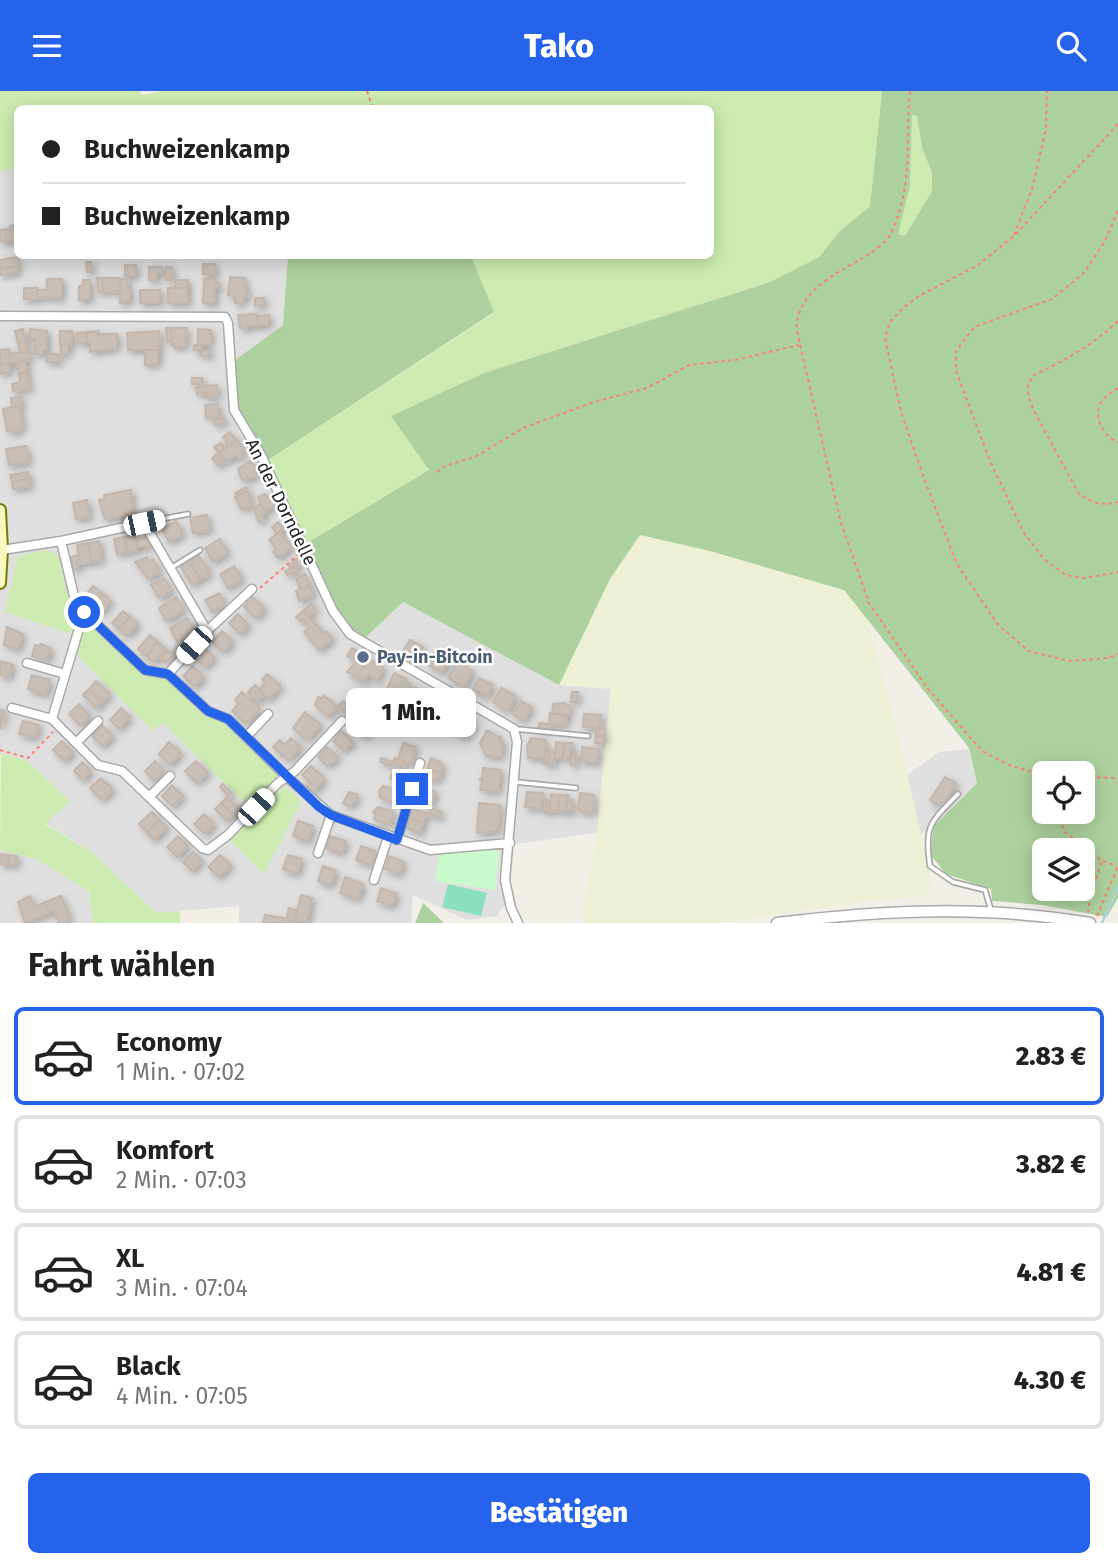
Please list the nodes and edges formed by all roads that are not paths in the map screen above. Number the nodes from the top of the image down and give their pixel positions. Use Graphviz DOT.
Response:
graph roads {
  1 [pos="0,316"];
  2 [pos="0,510"];
  3 [pos="188,514"];
  4 [pos="144,523"];
  5 [pos="61,541"];
  6 [pos="2,549"];
  7 [pos="200,550"];
  8 [pos="171,568"];
  9 [pos="0,583"];
  10 [pos="252,589"];
  11 [pos="84,612"];
  12 [pos="207,631"];
  13 [pos="27,663"];
  14 [pos="65,674"];
  15 [pos="168,674"];
  16 [pos="12,708"];
  17 [pos="268,714"];
  18 [pos="52,719"];
  19 [pos="342,720"];
  20 [pos="98,721"];
  21 [pos="514,729"];
  22 [pos="588,736"];
  23 [pos="246,737"];
  24 [pos="76,743"];
  25 [pos="420,763"];
  26 [pos="170,776"];
  27 [pos="286,777"];
  28 [pos="514,782"];
  29 [pos="576,788"];
  30 [pos="958,794"];
  31 [pos="149,797"];
  32 [pos="331,815"];
  33 [pos="392,838"];
  34 [pos="510,843"];
  35 [pos="318,853"];
  36 [pos="374,880"];
  37 [pos="991,912"];
  38 [pos="518,923"];
  39 [pos="777,923"];
  40 [pos="1090,923"];
  1 -- 21 [label="street, An der Dorndelle"];
  2 -- 6 [label="main road"];
  3 -- 4 [label="lane"];
  4 -- 5 [label="street"];
  4 -- 8 [label="street"];
  5 -- 6 [label="street"];
  5 -- 11 [label="street"];
  6 -- 9 [label="main road"];
  7 -- 8 [label="lane"];
  8 -- 12 [label="street"];
  10 -- 12 [label="street"];
  11 -- 14 [label="street"];
  11 -- 15 [label="street"];
  12 -- 15 [label="street"];
  13 -- 14 [label="street"];
  14 -- 18 [label="street"];
  15 -- 23 [label="street"];
  16 -- 18 [label="street"];
  17 -- 23 [label="street"];
  18 -- 24 [label="street"];
  19 -- 27 [label="street"];
  20 -- 24 [label="street"];
  21 -- 22 [label="lane, An der Dorndelle"];
  21 -- 28 [label="street"];
  23 -- 27 [label="street"];
  24 -- 31 [label="street"];
  25 -- 33 [label="street"];
  26 -- 31 [label="street"];
  27 -- 31 [label="street"];
  27 -- 32 [label="street"];
  28 -- 29 [label="lane"];
  28 -- 34 [label="street"];
  30 -- 37 [label="lane"];
  32 -- 33 [label="street"];
  32 -- 35 [label="street"];
  33 -- 34 [label="street"];
  33 -- 36 [label="street"];
  34 -- 38 [label="street"];
  37 -- 39 [label="street"];
  37 -- 40 [label="street"];
}
